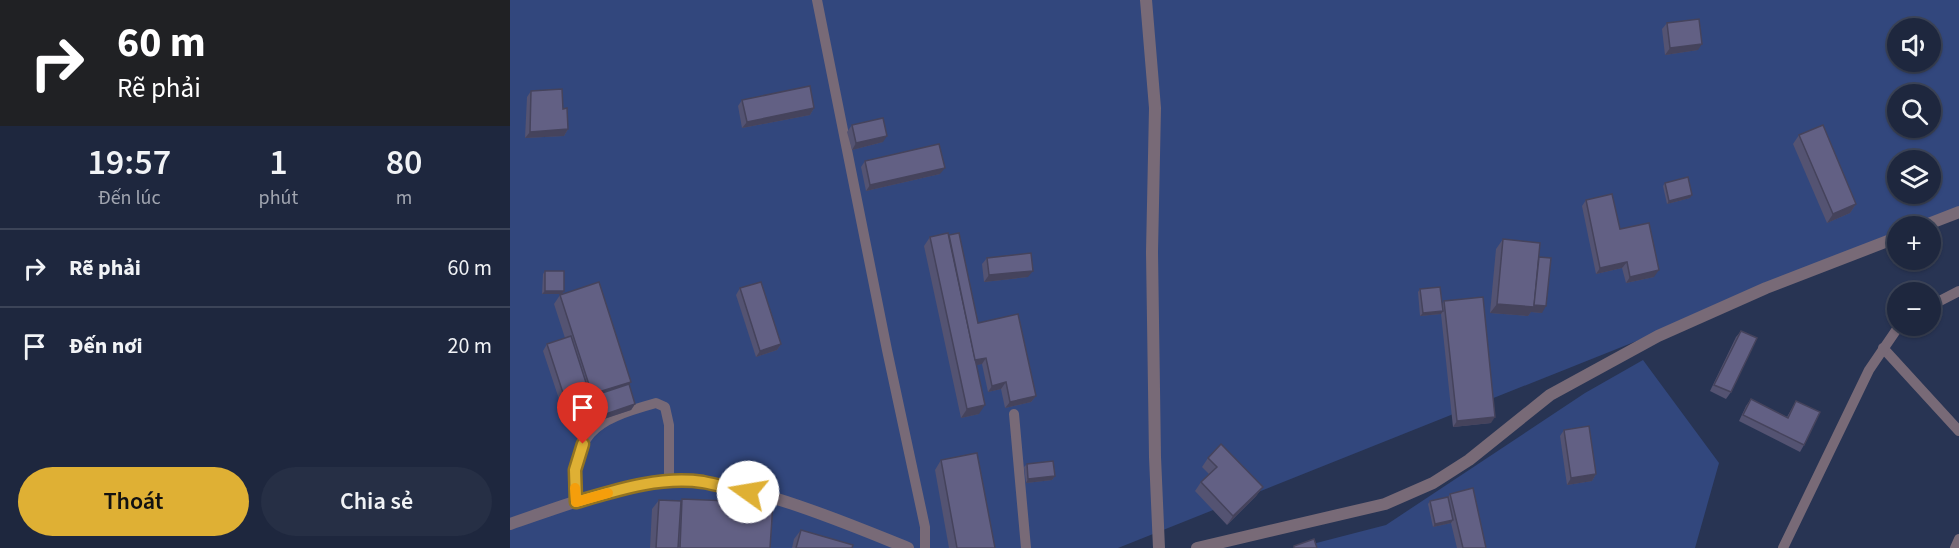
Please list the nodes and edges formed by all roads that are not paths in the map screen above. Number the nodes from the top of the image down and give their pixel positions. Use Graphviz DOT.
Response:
graph roads {
  1 [pos="817,0"];
  2 [pos="1146,0"];
  3 [pos="1959,212"];
  4 [pos="1941,219"];
  5 [pos="1887,241"];
  6 [pos="1959,291"];
  7 [pos="1941,300"];
  8 [pos="1892,336"];
  9 [pos="1883,348"];
  10 [pos="1014,414"];
  11 [pos="1959,431"];
  12 [pos="669,481"];
  13 [pos="576,502"];
  14 [pos="510,524"];
  15 [pos="1959,539"];
  16 [pos="908,548"];
  17 [pos="925,548"];
  18 [pos="1026,548"];
  19 [pos="1159,548"];
  20 [pos="1197,548"];
  21 [pos="1783,548"];
  22 [pos="1955,548"];
  1 -- 17 [label="lane"];
  2 -- 19 [label="street"];
  3 -- 4 [label="street"];
  5 -- 20 [label="street"];
  6 -- 7 [label="lane"];
  8 -- 9 [label="lane"];
  9 -- 11 [label="lane"];
  9 -- 21 [label="lane"];
  10 -- 18 [label="lane"];
  12 -- 13 [label="street"];
  12 -- 13 [label="lane"];
  12 -- 16 [label="street"];
  13 -- 14 [label="street"];
  15 -- 22 [label="lane"];
}
